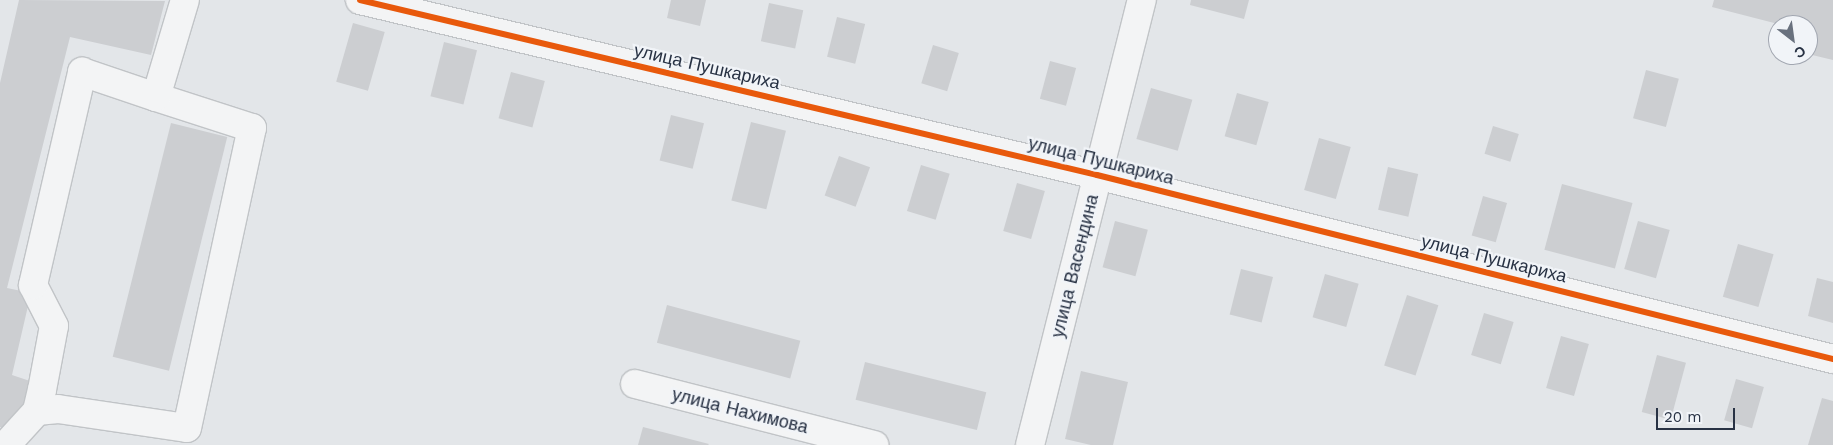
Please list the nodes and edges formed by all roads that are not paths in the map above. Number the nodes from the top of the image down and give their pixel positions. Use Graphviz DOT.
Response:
graph roads {
  1 [pos="185,0"];
  2 [pos="360,0"];
  3 [pos="1142,0"];
  4 [pos="156,97"];
  5 [pos="1097,175"];
  6 [pos="1833,359"];
  7 [pos="635,384"];
  8 [pos="37,411"];
  9 [pos="6,445"];
  10 [pos="874,445"];
  11 [pos="1030,445"];
  1 -- 4 [label="street"];
  2 -- 5 [label="street, улица Пушкариха"];
  3 -- 5 [label="street, улица Васендина"];
  4 -- 8 [label="street"];
  4 -- 8 [label="street"];
  5 -- 6 [label="street, улица Пушкариха"];
  5 -- 11 [label="street, улица Васендина"];
  7 -- 10 [label="street, улица Нахимова"];
  8 -- 9 [label="street"];
}
